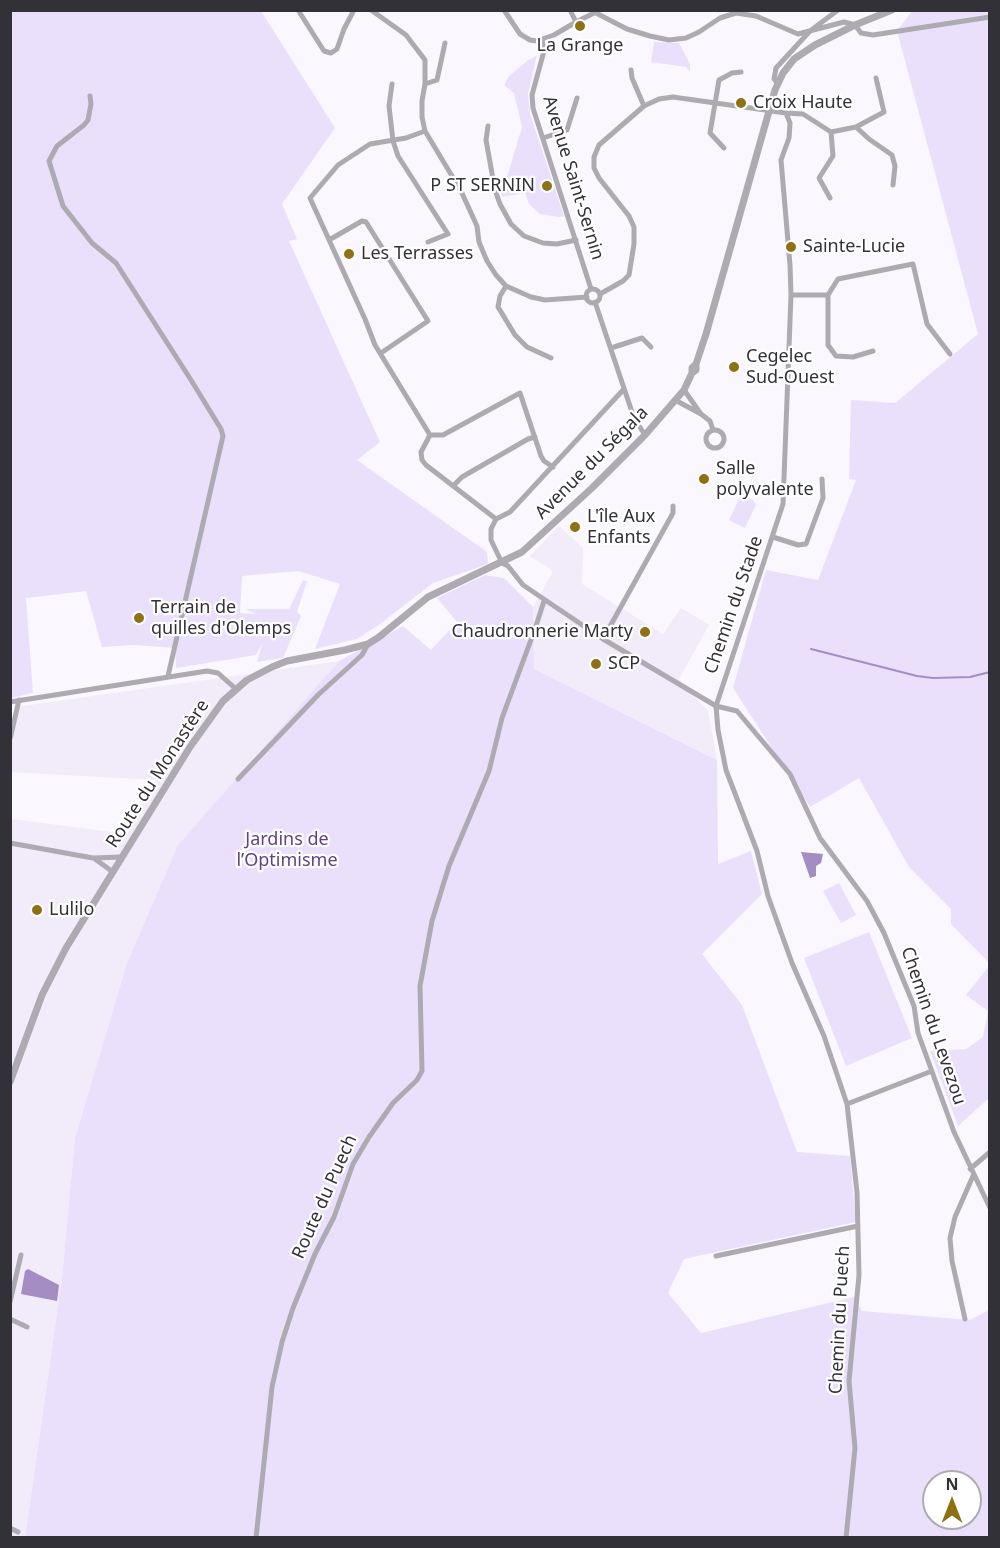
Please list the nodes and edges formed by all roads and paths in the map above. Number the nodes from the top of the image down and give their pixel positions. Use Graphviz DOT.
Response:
graph roads {
  1 [pos="298,10"];
  2 [pos="354,10"];
  3 [pos="371,10"];
  4 [pos="504,10"];
  5 [pos="570,10"];
  6 [pos="838,10"];
  7 [pos="891,10"];
  8 [pos="598,12"];
  9 [pos="990,17"];
  10 [pos="576,22"];
  11 [pos="855,25"];
  12 [pos="810,32"];
  13 [pos="542,40"];
  14 [pos="445,43"];
  15 [pos="631,70"];
  16 [pos="741,72"];
  17 [pos="876,78"];
  18 [pos="392,84"];
  19 [pos="425,84"];
  20 [pos="778,84"];
  21 [pos="90,96"];
  22 [pos="577,98"];
  23 [pos="715,102"];
  24 [pos="644,106"];
  25 [pos="769,112"];
  26 [pos="786,113"];
  27 [pos="488,126"];
  28 [pos="856,127"];
  29 [pos="425,131"];
  30 [pos="831,132"];
  31 [pos="543,138"];
  32 [pos="393,141"];
  33 [pos="724,148"];
  34 [pos="893,185"];
  35 [pos="830,198"];
  36 [pos="329,240"];
  37 [pos="576,240"];
  38 [pos="428,242"];
  39 [pos="506,286"];
  40 [pos="591,289"];
  41 [pos="600,294"];
  42 [pos="791,295"];
  43 [pos="828,295"];
  44 [pos="586,297"];
  45 [pos="595,302"];
  46 [pos="651,347"];
  47 [pos="611,348"];
  48 [pos="873,351"];
  49 [pos="381,353"];
  50 [pos="950,354"];
  51 [pos="551,358"];
  52 [pos="624,389"];
  53 [pos="684,390"];
  54 [pos="675,400"];
  55 [pos="701,414"];
  56 [pos="713,430"];
  57 [pos="430,435"];
  58 [pos="645,435"];
  59 [pos="535,437"];
  60 [pos="553,467"];
  61 [pos="822,479"];
  62 [pos="453,486"];
  63 [pos="673,506"];
  64 [pos="496,519"];
  65 [pos="773,537"];
  66 [pos="502,563"];
  67 [pos="544,601"];
  68 [pos="603,639"];
  69 [pos="368,644"];
  70 [pos="168,676"];
  71 [pos="236,689"];
  72 [pos="19,700"];
  73 [pos="10,702"];
  74 [pos="716,706"];
  75 [pos="10,739"];
  76 [pos="238,779"];
  77 [pos="10,843"];
  78 [pos="122,857"];
  79 [pos="93,858"];
  80 [pos="113,872"];
  81 [pos="932,1071"];
  82 [pos="10,1082"];
  83 [pos="847,1104"];
  84 [pos="990,1152"];
  85 [pos="970,1169"];
  86 [pos="973,1176"];
  87 [pos="990,1208"];
  88 [pos="858,1226"];
  89 [pos="21,1255"];
  90 [pos="716,1256"];
  91 [pos="10,1302"];
  92 [pos="10,1319"];
  93 [pos="965,1319"];
  94 [pos="27,1327"];
  95 [pos="10,1528"];
  96 [pos="18,1532"];
  97 [pos="256,1538"];
  98 [pos="846,1538"];
  1 -- 2 [label="street"];
  3 -- 19 [label="street"];
  4 -- 13 [label="street"];
  5 -- 10 [label="street"];
  6 -- 12 [label="street"];
  7 -- 11 [label="street"];
  8 -- 10 [label="street"];
  8 -- 12 [label="street"];
  9 -- 11 [label="street"];
  10 -- 13 [label="street"];
  11 -- 12 [label="street"];
  11 -- 20 [label="street"];
  12 -- 20 [label="street"];
  13 -- 31 [label="street, Avenue Saint-Sernin"];
  14 -- 19 [label="street"];
  15 -- 24 [label="street"];
  16 -- 23 [label="street"];
  17 -- 28 [label="street"];
  18 -- 32 [label="street"];
  19 -- 29 [label="street"];
  20 -- 25 [label="street"];
  21 -- 70 [label="street"];
  22 -- 31 [label="street"];
  23 -- 24 [label="street"];
  23 -- 25 [label="street"];
  23 -- 33 [label="street"];
  24 -- 41 [label="street"];
  25 -- 26 [label="street"];
  25 -- 53 [label="street, Avenue du Ségala"];
  26 -- 30 [label="street"];
  26 -- 42 [label="street, Chemin du Stade"];
  27 -- 37 [label="street"];
  28 -- 30 [label="street"];
  28 -- 34 [label="street"];
  29 -- 32 [label="street"];
  29 -- 39 [label="street"];
  30 -- 35 [label="street"];
  31 -- 37 [label="street, Avenue Saint-Sernin"];
  32 -- 36 [label="street"];
  32 -- 38 [label="street"];
  36 -- 49 [label="street"];
  36 -- 49 [label="street"];
  37 -- 40 [label="street, Avenue Saint-Sernin"];
  39 -- 44 [label="street"];
  39 -- 51 [label="street"];
  40 -- 41 [label="street"];
  40 -- 44 [label="street"];
  41 -- 45 [label="street"];
  42 -- 43 [label="street"];
  42 -- 65 [label="street, Chemin du Stade"];
  43 -- 48 [label="street"];
  43 -- 50 [label="street"];
  44 -- 45 [label="street"];
  45 -- 47 [label="street"];
  46 -- 47 [label="street"];
  47 -- 52 [label="street"];
  49 -- 57 [label="street"];
  52 -- 58 [label="street"];
  52 -- 60 [label="street"];
  53 -- 54 [label="street, Avenue du Ségala"];
  53 -- 55 [label="street"];
  54 -- 55 [label="street"];
  54 -- 58 [label="street, Avenue du Ségala"];
  55 -- 56 [label="street"];
  57 -- 59 [label="street"];
  57 -- 62 [label="street"];
  58 -- 66 [label="street, Avenue du Ségala"];
  59 -- 60 [label="street"];
  59 -- 62 [label="street"];
  60 -- 64 [label="street"];
  61 -- 65 [label="street"];
  62 -- 64 [label="street"];
  63 -- 68 [label="street"];
  64 -- 66 [label="street"];
  65 -- 74 [label="street, Chemin du Stade"];
  66 -- 67 [label="street"];
  66 -- 69 [label="street, Route du Monastère"];
  67 -- 68 [label="street"];
  67 -- 97 [label="street, Route du Puech"];
  68 -- 74 [label="street"];
  69 -- 71 [label="street, Route du Monastère"];
  69 -- 76 [label="street"];
  70 -- 71 [label="street"];
  70 -- 72 [label="street"];
  71 -- 78 [label="street, Route du Monastère"];
  72 -- 73 [label="street"];
  72 -- 75 [label="street"];
  74 -- 81 [label="street, Chemin du Levezou"];
  74 -- 83 [label="street, Chemin du Stade"];
  77 -- 79 [label="street"];
  78 -- 79 [label="street"];
  78 -- 80 [label="street, Route du Monastère"];
  79 -- 80 [label="street"];
  80 -- 82 [label="street, Route du Monastère"];
  81 -- 83 [label="street"];
  81 -- 85 [label="street, Chemin du Levezou"];
  83 -- 88 [label="street, Chemin du Puech"];
  84 -- 85 [label="street"];
  85 -- 86 [label="street, Chemin du Levezou"];
  86 -- 87 [label="street, Chemin du Levezou"];
  86 -- 93 [label="street"];
  88 -- 90 [label="street"];
  88 -- 98 [label="street, Chemin du Puech"];
  89 -- 91 [label="street"];
  92 -- 94 [label="street"];
  95 -- 96 [label="street"];
}
